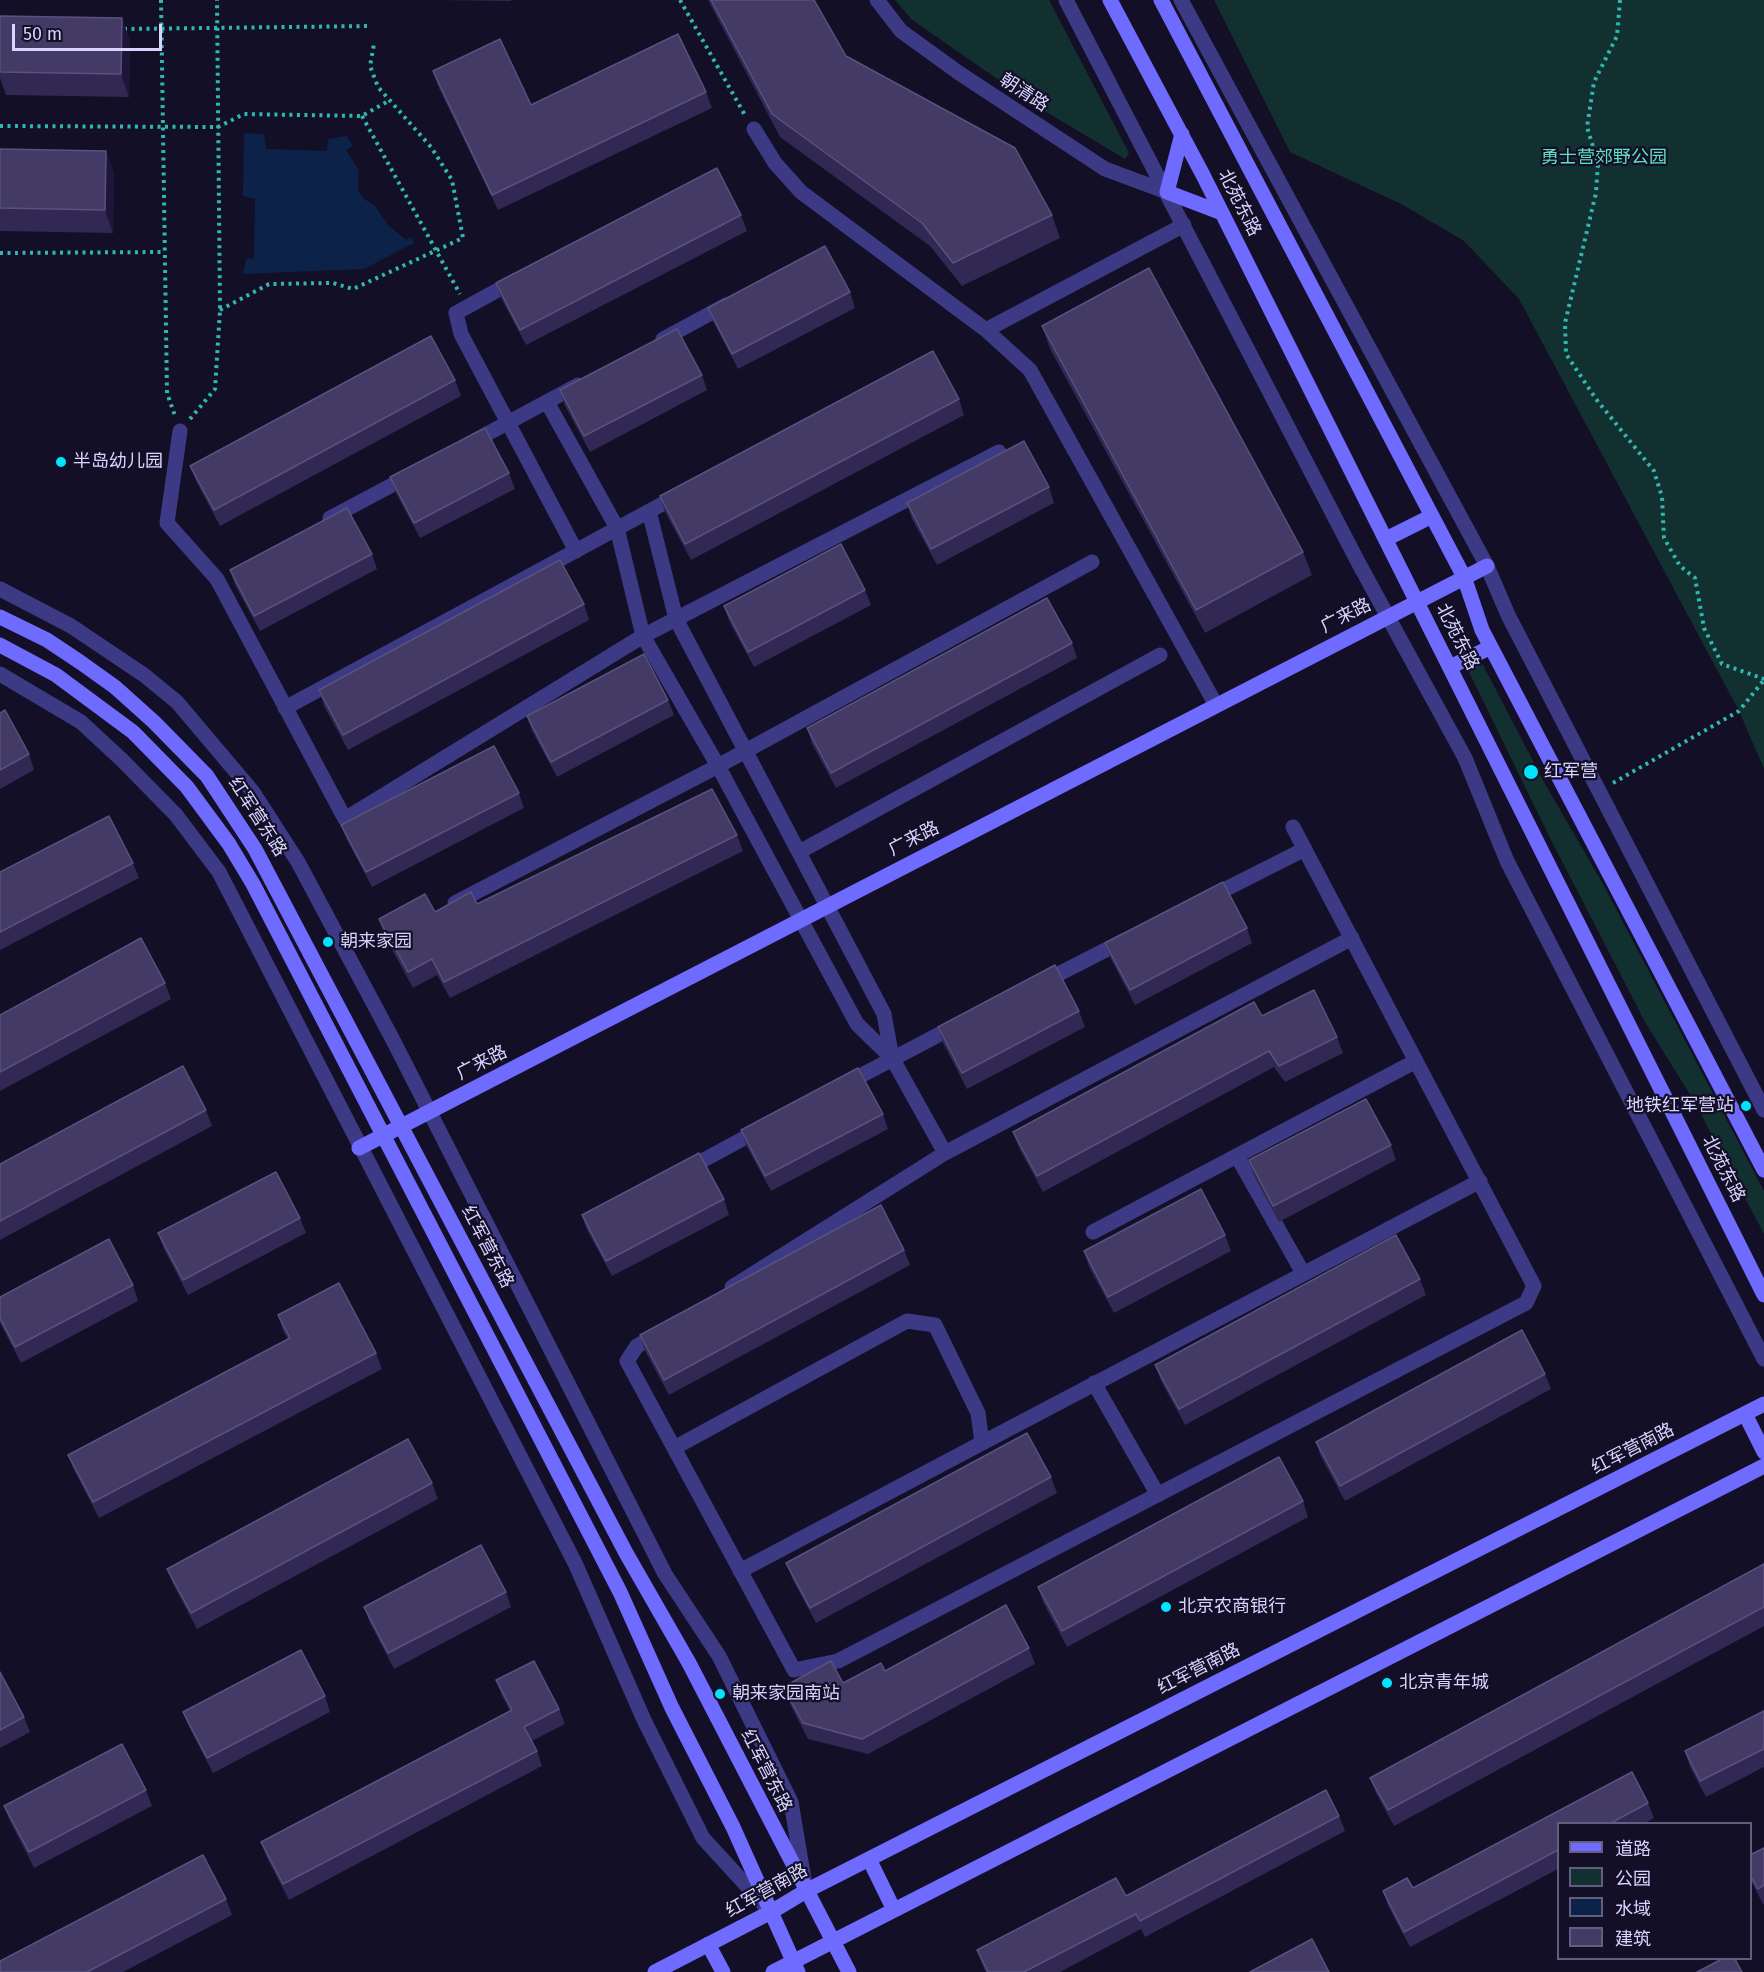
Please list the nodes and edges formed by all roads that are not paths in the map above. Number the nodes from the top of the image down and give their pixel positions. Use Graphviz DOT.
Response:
graph roads {
  1 [pos="878,0"];
  2 [pos="1066,0"];
  3 [pos="1110,0"];
  4 [pos="1161,0"];
  5 [pos="1181,0"];
  6 [pos="753,129"];
  7 [pos="1182,134"];
  8 [pos="1167,192"];
  9 [pos="1222,213"];
  10 [pos="1184,225"];
  11 [pos="528,273"];
  12 [pos="741,296"];
  13 [pos="986,330"];
  14 [pos="649,346"];
  15 [pos="588,380"];
  16 [pos="547,402"];
  17 [pos="508,423"];
  18 [pos="180,431"];
  19 [pos="456,451"];
  20 [pos="999,452"];
  21 [pos="425,467"];
  22 [pos="690,489"];
  23 [pos="649,511"];
  24 [pos="1432,516"];
  25 [pos="321,523"];
  26 [pos="617,528"];
  27 [pos="1386,539"];
  28 [pos="576,551"];
  29 [pos="1092,562"];
  30 [pos="1486,566"];
  31 [pos="1464,577"];
  32 [pos="0,589"];
  33 [pos="1417,602"];
  34 [pos="1389,616"];
  35 [pos="0,617"];
  36 [pos="676,619"];
  37 [pos="643,636"];
  38 [pos="0,645"];
  39 [pos="1491,647"];
  40 [pos="1160,655"];
  41 [pos="1450,668"];
  42 [pos="0,674"];
  43 [pos="1216,705"];
  44 [pos="285,708"];
  45 [pos="746,751"];
  46 [pos="718,766"];
  47 [pos="1293,827"];
  48 [pos="1305,849"];
  49 [pos="799,852"];
  50 [pos="1199,902"];
  51 [pos="827,906"];
  52 [pos="447,907"];
  53 [pos="801,920"];
  54 [pos="1136,934"];
  55 [pos="1352,938"];
  56 [pos="1030,988"];
  57 [pos="966,1020"];
  58 [pos="892,1058"];
  59 [pos="1416,1061"];
  60 [pos="831,1091"];
  61 [pos="1764,1110"];
  62 [pos="429,1112"];
  63 [pos="780,1119"];
  64 [pos="402,1126"];
  65 [pos="382,1136"];
  66 [pos="359,1148"];
  67 [pos="945,1153"];
  68 [pos="1237,1156"];
  69 [pos="1764,1170"];
  70 [pos="677,1175"];
  71 [pos="1479,1181"];
  72 [pos="1094,1232"];
  73 [pos="1303,1274"];
  74 [pos="1764,1294"];
  75 [pos="717,1296"];
  76 [pos="667,1328"];
  77 [pos="1764,1359"];
  78 [pos="1094,1383"];
  79 [pos="1764,1404"];
  80 [pos="1745,1414"];
  81 [pos="982,1443"];
  82 [pos="674,1448"];
  83 [pos="1764,1452"];
  84 [pos="1764,1466"];
  85 [pos="1158,1495"];
  86 [pos="740,1571"];
  87 [pos="869,1859"];
  88 [pos="806,1891"];
  89 [pos="894,1910"];
  90 [pos="771,1912"];
  91 [pos="833,1941"];
  92 [pos="708,1944"];
  93 [pos="796,1967"];
  94 [pos="655,1972"];
  95 [pos="723,1972"];
  96 [pos="773,1972"];
  97 [pos="849,1972"];
  1 -- 8 [label="street, 朝清路"];
  2 -- 8 [label="street"];
  3 -- 7 [label="main road, 北苑东路"];
  4 -- 24 [label="main road, 北苑东路"];
  5 -- 30 [label="street"];
  6 -- 13 [label="street"];
  7 -- 8 [label="main road"];
  7 -- 9 [label="main road, 北苑东路"];
  8 -- 9 [label="main road"];
  8 -- 10 [label="street"];
  9 -- 27 [label="main road, 北苑东路"];
  10 -- 13 [label="street"];
  10 -- 34 [label="street"];
  11 -- 17 [label="street"];
  12 -- 14 [label="street"];
  13 -- 43 [label="street"];
  15 -- 16 [label="street"];
  16 -- 17 [label="street"];
  16 -- 26 [label="street"];
  17 -- 19 [label="street"];
  17 -- 28 [label="street"];
  18 -- 44 [label="street"];
  20 -- 36 [label="street"];
  21 -- 25 [label="street"];
  22 -- 23 [label="street"];
  23 -- 26 [label="street"];
  23 -- 36 [label="street"];
  24 -- 27 [label="main road"];
  24 -- 31 [label="main road, 北苑东路"];
  26 -- 28 [label="street"];
  26 -- 37 [label="street"];
  27 -- 33 [label="main road, 北苑东路"];
  28 -- 44 [label="street"];
  29 -- 45 [label="street"];
  30 -- 31 [label="main road, 广来路"];
  30 -- 61 [label="street"];
  31 -- 33 [label="main road, 广来路"];
  31 -- 39 [label="main road, 北苑东路"];
  32 -- 62 [label="street"];
  33 -- 34 [label="main road, 广来路"];
  33 -- 41 [label="main road, 北苑东路"];
  34 -- 43 [label="main road, 广来路"];
  34 -- 77 [label="street"];
  35 -- 64 [label="main road, 红军营东路"];
  36 -- 37 [label="street"];
  36 -- 45 [label="street"];
  37 -- 44 [label="street"];
  37 -- 46 [label="street"];
  38 -- 65 [label="main road"];
  39 -- 41 [label="main road"];
  39 -- 69 [label="main road, 北苑东路"];
  40 -- 49 [label="street"];
  41 -- 74 [label="main road, 北苑东路"];
  42 -- 66 [label="street"];
  43 -- 51 [label="main road, 广来路"];
  45 -- 46 [label="street"];
  45 -- 49 [label="street"];
  46 -- 52 [label="street"];
  46 -- 53 [label="street"];
  47 -- 48 [label="street"];
  48 -- 50 [label="street"];
  48 -- 55 [label="street"];
  49 -- 51 [label="street"];
  51 -- 53 [label="main road, 广来路"];
  51 -- 58 [label="street"];
  53 -- 58 [label="street"];
  53 -- 62 [label="main road, 广来路"];
  54 -- 56 [label="street"];
  55 -- 59 [label="street"];
  55 -- 67 [label="street"];
  57 -- 58 [label="street"];
  58 -- 60 [label="street"];
  58 -- 67 [label="street"];
  59 -- 68 [label="street"];
  59 -- 71 [label="street"];
  62 -- 64 [label="main road, 广来路"];
  62 -- 88 [label="street"];
  63 -- 70 [label="street"];
  64 -- 65 [label="main road, 广来路"];
  64 -- 88 [label="main road, 红军营东路"];
  65 -- 66 [label="main road, 广来路"];
  65 -- 90 [label="main road"];
  66 -- 90 [label="street"];
  67 -- 75 [label="street"];
  68 -- 72 [label="street"];
  68 -- 73 [label="street"];
  71 -- 73 [label="street"];
  71 -- 85 [label="street"];
  73 -- 78 [label="street"];
  76 -- 82 [label="street"];
  78 -- 81 [label="street"];
  78 -- 85 [label="street"];
  79 -- 80 [label="main road, 红军营南路"];
  80 -- 83 [label="main road"];
  80 -- 87 [label="main road, 红军营南路"];
  81 -- 82 [label="street"];
  81 -- 86 [label="street"];
  82 -- 86 [label="street"];
  84 -- 89 [label="main road"];
  85 -- 86 [label="street"];
  87 -- 88 [label="main road, 红军营南路"];
  87 -- 89 [label="main road"];
  88 -- 90 [label="main road, 红军营南路"];
  88 -- 91 [label="main road, 红军营东路"];
  89 -- 91 [label="main road"];
  90 -- 92 [label="main road, 红军营南路"];
  90 -- 93 [label="main road"];
  91 -- 93 [label="main road"];
  91 -- 97 [label="main road, 红军营东路"];
  92 -- 94 [label="main road, 红军营南路"];
  92 -- 95 [label="main road"];
  93 -- 96 [label="main road"];
}
